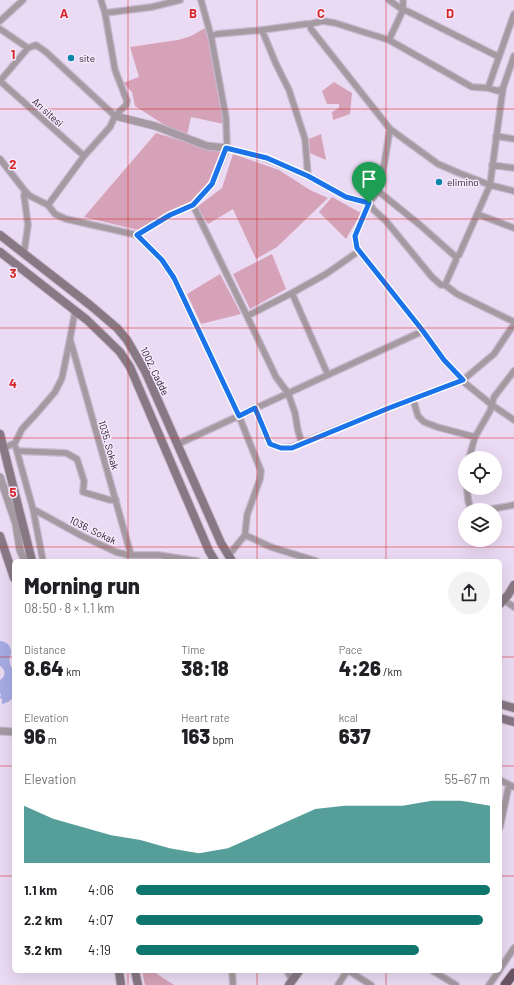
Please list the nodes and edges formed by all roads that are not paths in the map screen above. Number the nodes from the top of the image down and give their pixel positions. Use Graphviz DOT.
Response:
graph roads {
  1 [pos="23,0"];
  2 [pos="101,0"];
  3 [pos="180,0"];
  4 [pos="201,0"];
  5 [pos="389,0"];
  6 [pos="403,0"];
  7 [pos="403,10"];
  8 [pos="105,13"];
  9 [pos="514,14"];
  10 [pos="0,21"];
  11 [pos="310,24"];
  12 [pos="0,29"];
  13 [pos="262,30"];
  14 [pos="211,36"];
  15 [pos="389,40"];
  16 [pos="28,48"];
  17 [pos="514,56"];
  18 [pos="499,57"];
  19 [pos="0,81"];
  20 [pos="488,88"];
  21 [pos="503,88"];
  22 [pos="115,116"];
  23 [pos="390,130"];
  24 [pos="496,136"];
  25 [pos="514,139"];
  26 [pos="226,148"];
  27 [pos="84,156"];
  28 [pos="0,159"];
  29 [pos="492,165"];
  30 [pos="514,168"];
  31 [pos="308,176"];
  32 [pos="490,185"];
  33 [pos="378,190"];
  34 [pos="25,191"];
  35 [pos="514,191"];
  36 [pos="369,203"];
  37 [pos="48,205"];
  38 [pos="193,205"];
  39 [pos="477,214"];
  40 [pos="514,228"];
  41 [pos="0,235"];
  42 [pos="137,235"];
  43 [pos="359,251"];
  44 [pos="0,252"];
  45 [pos="24,253"];
  46 [pos="456,257"];
  47 [pos="16,264"];
  48 [pos="445,285"];
  49 [pos="292,293"];
  50 [pos="83,300"];
  51 [pos="75,310"];
  52 [pos="248,316"];
  53 [pos="514,323"];
  54 [pos="423,331"];
  55 [pos="70,339"];
  56 [pos="514,371"];
  57 [pos="328,375"];
  58 [pos="463,380"];
  59 [pos="288,393"];
  60 [pos="413,399"];
  61 [pos="492,405"];
  62 [pos="255,408"];
  63 [pos="239,416"];
  64 [pos="514,420"];
  65 [pos="0,434"];
  66 [pos="475,437"];
  67 [pos="15,443"];
  68 [pos="302,443"];
  69 [pos="178,444"];
  70 [pos="4,448"];
  71 [pos="17,450"];
  72 [pos="165,450"];
  73 [pos="471,451"];
  74 [pos="0,477"];
  75 [pos="116,500"];
  76 [pos="514,505"];
  77 [pos="502,507"];
  78 [pos="33,509"];
  79 [pos="245,535"];
  80 [pos="0,536"];
  81 [pos="134,555"];
  82 [pos="230,558"];
  83 [pos="24,559"];
  84 [pos="32,559"];
  85 [pos="43,559"];
  86 [pos="137,559"];
  87 [pos="186,559"];
  88 [pos="214,559"];
  89 [pos="310,559"];
  90 [pos="12,572"];
  91 [pos="514,585"];
  92 [pos="502,602"];
  93 [pos="514,607"];
  94 [pos="502,705"];
  95 [pos="514,708"];
  96 [pos="502,719"];
  97 [pos="514,722"];
  98 [pos="0,731"];
  99 [pos="12,732"];
  100 [pos="502,781"];
  101 [pos="511,786"];
  102 [pos="502,820"];
  103 [pos="514,948"];
  104 [pos="502,966"];
  105 [pos="118,973"];
  106 [pos="136,973"];
  107 [pos="232,973"];
  108 [pos="288,973"];
  109 [pos="298,973"];
  110 [pos="347,973"];
  111 [pos="351,973"];
  112 [pos="436,973"];
  113 [pos="498,973"];
  114 [pos="514,973"];
  115 [pos="290,983"];
  116 [pos="121,985"];
  117 [pos="138,985"];
  118 [pos="233,985"];
  119 [pos="338,985"];
  120 [pos="371,985"];
  121 [pos="456,985"];
  122 [pos="490,985"];
  123 [pos="505,985"];
  1 -- 10 [label="street"];
  2 -- 8 [label="street"];
  3 -- 8 [label="street"];
  4 -- 14 [label="street"];
  5 -- 7 [label="street"];
  6 -- 7 [label="street"];
  7 -- 15 [label="street"];
  7 -- 18 [label="street"];
  8 -- 22 [label="street"];
  9 -- 18 [label="street"];
  11 -- 13 [label="street"];
  11 -- 15 [label="street"];
  11 -- 23 [label="street"];
  12 -- 16 [label="street"];
  13 -- 14 [label="street"];
  13 -- 31 [label="street"];
  14 -- 26 [label="street"];
  15 -- 20 [label="street"];
  16 -- 19 [label="street"];
  16 -- 22 [label="street"];
  17 -- 21 [label="street"];
  18 -- 20 [label="street"];
  19 -- 27 [label="street, Arı sitesi"];
  20 -- 21 [label="street"];
  21 -- 24 [label="street"];
  22 -- 26 [label="street"];
  22 -- 27 [label="street"];
  23 -- 32 [label="street"];
  23 -- 33 [label="street"];
  24 -- 25 [label="street"];
  24 -- 29 [label="street"];
  26 -- 31 [label="street"];
  26 -- 38 [label="street"];
  27 -- 37 [label="street"];
  28 -- 34 [label="street"];
  29 -- 30 [label="street"];
  29 -- 32 [label="street"];
  31 -- 36 [label="street"];
  32 -- 35 [label="street"];
  32 -- 39 [label="street"];
  33 -- 36 [label="street"];
  33 -- 46 [label="street"];
  34 -- 37 [label="street"];
  34 -- 45 [label="street"];
  36 -- 43 [label="street"];
  36 -- 48 [label="street"];
  37 -- 42 [label="street"];
  38 -- 42 [label="street"];
  38 -- 52 [label="street"];
  39 -- 40 [label="street"];
  39 -- 46 [label="street"];
  41 -- 45 [label="main road, 1002. Cadde"];
  42 -- 63 [label="street"];
  43 -- 49 [label="street"];
  43 -- 54 [label="street"];
  44 -- 47 [label="main road, 1002. Cadde"];
  45 -- 47 [label="main road"];
  45 -- 50 [label="main road, 1002. Cadde"];
  46 -- 48 [label="street"];
  47 -- 51 [label="main road, 1002. Cadde"];
  48 -- 53 [label="street"];
  49 -- 52 [label="street"];
  49 -- 57 [label="street"];
  50 -- 51 [label="main road"];
  50 -- 69 [label="main road, 1002. Cadde"];
  51 -- 55 [label="street"];
  51 -- 72 [label="main road, 1002. Cadde"];
  52 -- 59 [label="street"];
  53 -- 58 [label="street"];
  54 -- 57 [label="street"];
  54 -- 58 [label="street"];
  55 -- 67 [label="street"];
  55 -- 75 [label="street, 1035. Sokak"];
  56 -- 61 [label="street"];
  57 -- 59 [label="street"];
  58 -- 60 [label="street"];
  58 -- 61 [label="street"];
  59 -- 62 [label="street"];
  59 -- 68 [label="street"];
  60 -- 66 [label="street"];
  60 -- 68 [label="street"];
  61 -- 64 [label="street"];
  61 -- 66 [label="street"];
  62 -- 63 [label="street"];
  62 -- 68 [label="street"];
  63 -- 69 [label="street"];
  63 -- 79 [label="street"];
  65 -- 70 [label="main road"];
  66 -- 73 [label="street"];
  67 -- 70 [label="street"];
  67 -- 71 [label="street"];
  69 -- 72 [label="main road"];
  69 -- 82 [label="main road, 1002. Cadde"];
  70 -- 84 [label="main road"];
  71 -- 75 [label="street"];
  71 -- 78 [label="street"];
  72 -- 88 [label="main road, 1002. Cadde"];
  74 -- 83 [label="street"];
  75 -- 81 [label="street, 1035. Sokak"];
  76 -- 77 [label="street"];
  78 -- 81 [label="street, 1036. Sokak"];
  78 -- 85 [label="street"];
  79 -- 82 [label="street"];
  79 -- 89 [label="street"];
  80 -- 90 [label="main road"];
  81 -- 86 [label="street, 1035. Sokak"];
  81 -- 87 [label="street, 1036. Sokak"];
  91 -- 92 [label="main road"];
  92 -- 93 [label="street"];
  94 -- 95 [label="main road"];
  96 -- 97 [label="main road"];
  98 -- 99 [label="street"];
  100 -- 101 [label="street"];
  101 -- 102 [label="street"];
  103 -- 104 [label="street"];
  105 -- 116 [label="main road"];
  106 -- 117 [label="main road"];
  107 -- 118 [label="street"];
  108 -- 115 [label="street"];
  109 -- 115 [label="main road"];
  110 -- 119 [label="street"];
  111 -- 120 [label="street"];
  112 -- 121 [label="street"];
  113 -- 122 [label="street"];
  114 -- 123 [label="highway"];
}
